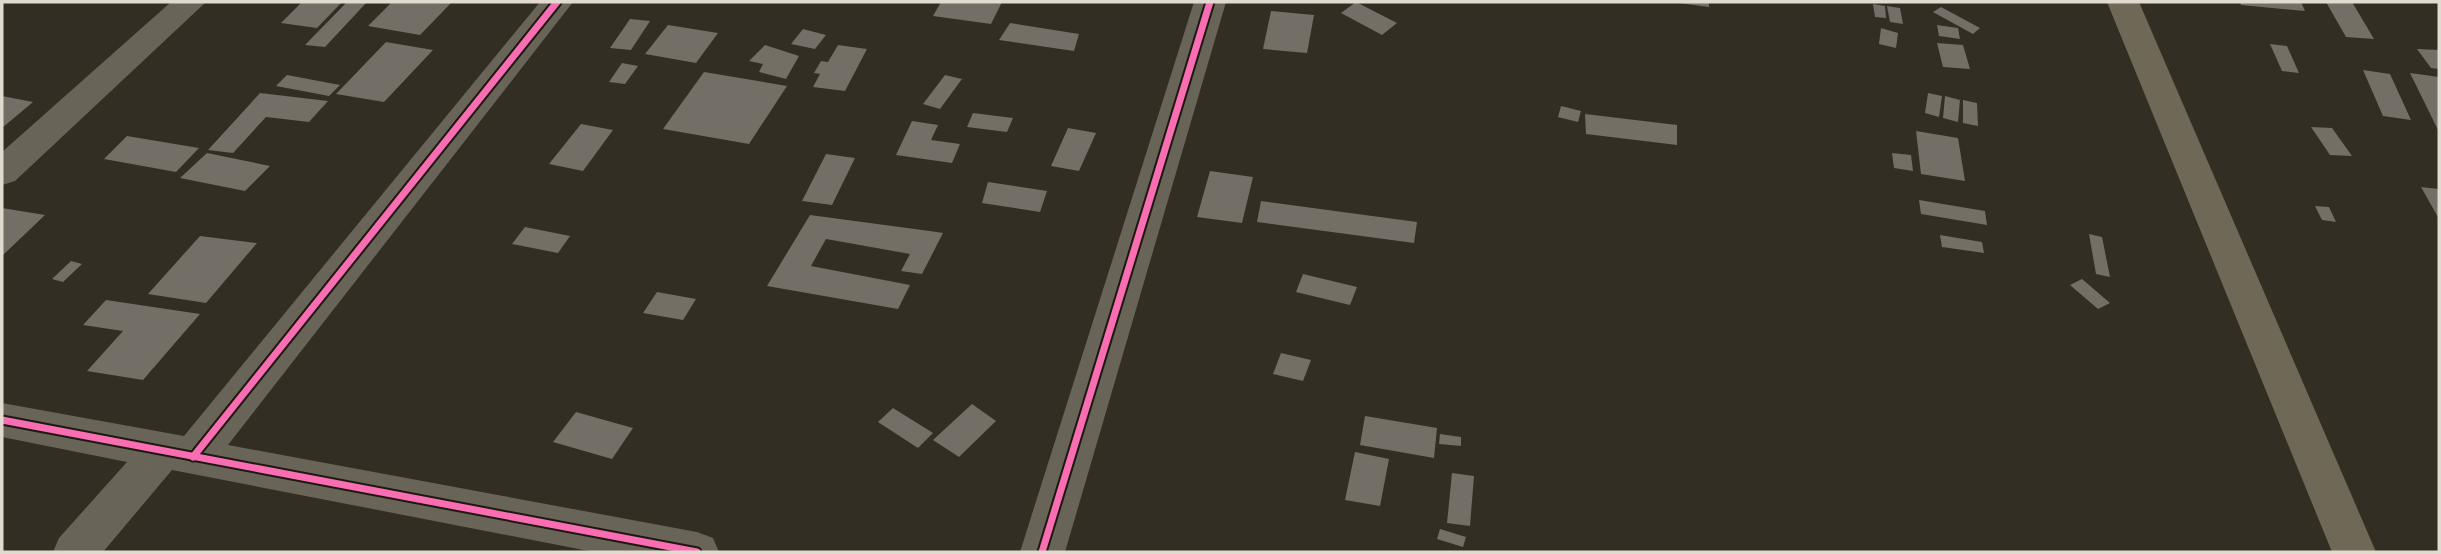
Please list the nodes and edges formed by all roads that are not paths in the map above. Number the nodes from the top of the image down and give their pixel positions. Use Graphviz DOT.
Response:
graph roads {
  1 [pos="190,2"];
  2 [pos="557,2"];
  3 [pos="1210,2"];
  4 [pos="2123,2"];
  5 [pos="2,172"];
  6 [pos="2,420"];
  7 [pos="178,454"];
  8 [pos="75,552"];
  9 [pos="697,552"];
  10 [pos="1042,552"];
  11 [pos="2354,552"];
  1 -- 5 [label="street"];
  2 -- 7 [label="street"];
  3 -- 10 [label="street"];
  4 -- 11 [label="highway"];
  6 -- 7 [label="street"];
  7 -- 8 [label="street"];
  7 -- 9 [label="street"];
}
